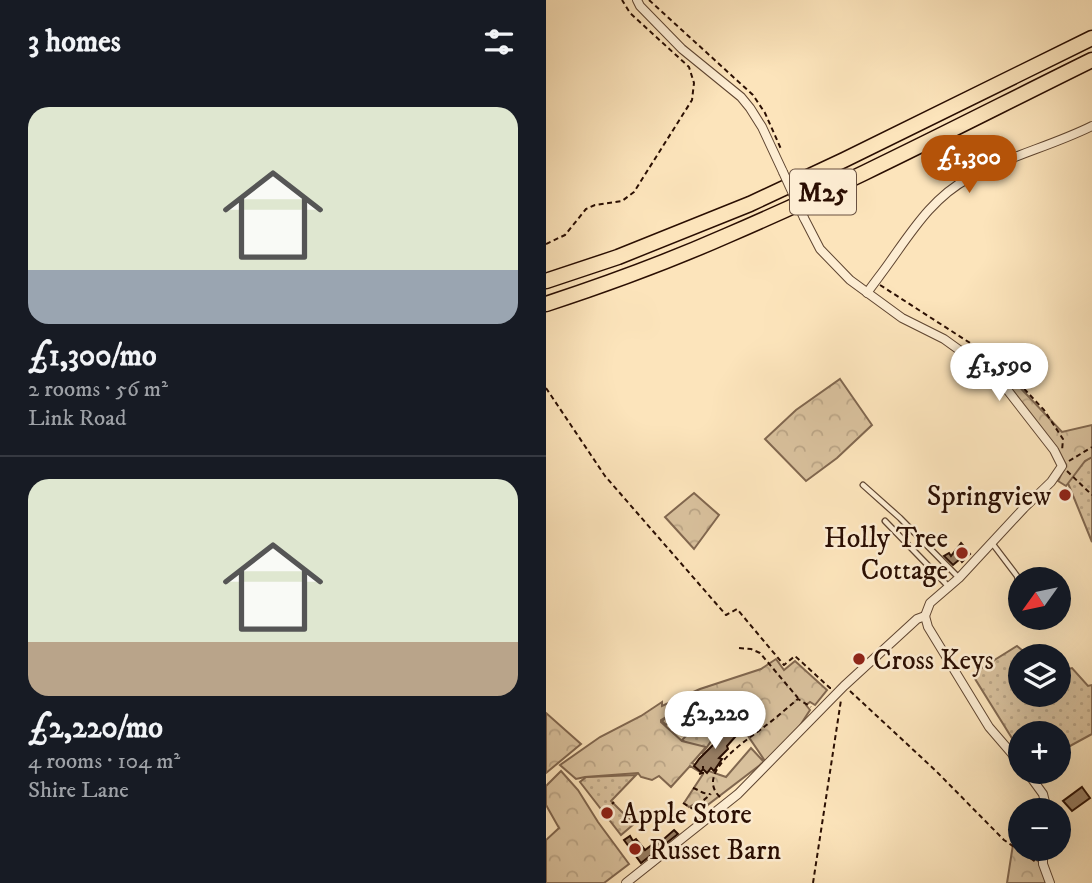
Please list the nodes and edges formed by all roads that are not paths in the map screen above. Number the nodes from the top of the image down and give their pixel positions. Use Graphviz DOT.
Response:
graph roads {
  1 [pos="636,0"];
  2 [pos="1092,38"];
  3 [pos="1092,60"];
  4 [pos="1092,126"];
  5 [pos="546,281"];
  6 [pos="867,293"];
  7 [pos="546,304"];
  8 [pos="863,485"];
  9 [pos="885,521"];
  10 [pos="991,542"];
  11 [pos="1010,567"];
  12 [pos="959,578"];
  13 [pos="949,586"];
  14 [pos="925,616"];
  15 [pos="1008,749"];
  16 [pos="1043,861"];
  17 [pos="1049,879"];
  18 [pos="626,883"];
  1 -- 6 [label="street, bridge"];
  2 -- 5 [label="highway, M25"];
  3 -- 7 [label="highway, M25"];
  4 -- 6 [label="street"];
  6 -- 10 [label="street"];
  8 -- 12 [label="lane"];
  9 -- 13 [label="lane"];
  10 -- 11 [label="lane"];
  10 -- 12 [label="street"];
  12 -- 13 [label="street"];
  13 -- 14 [label="street"];
  14 -- 15 [label="street"];
  14 -- 18 [label="street"];
  16 -- 17 [label="street"];
}
